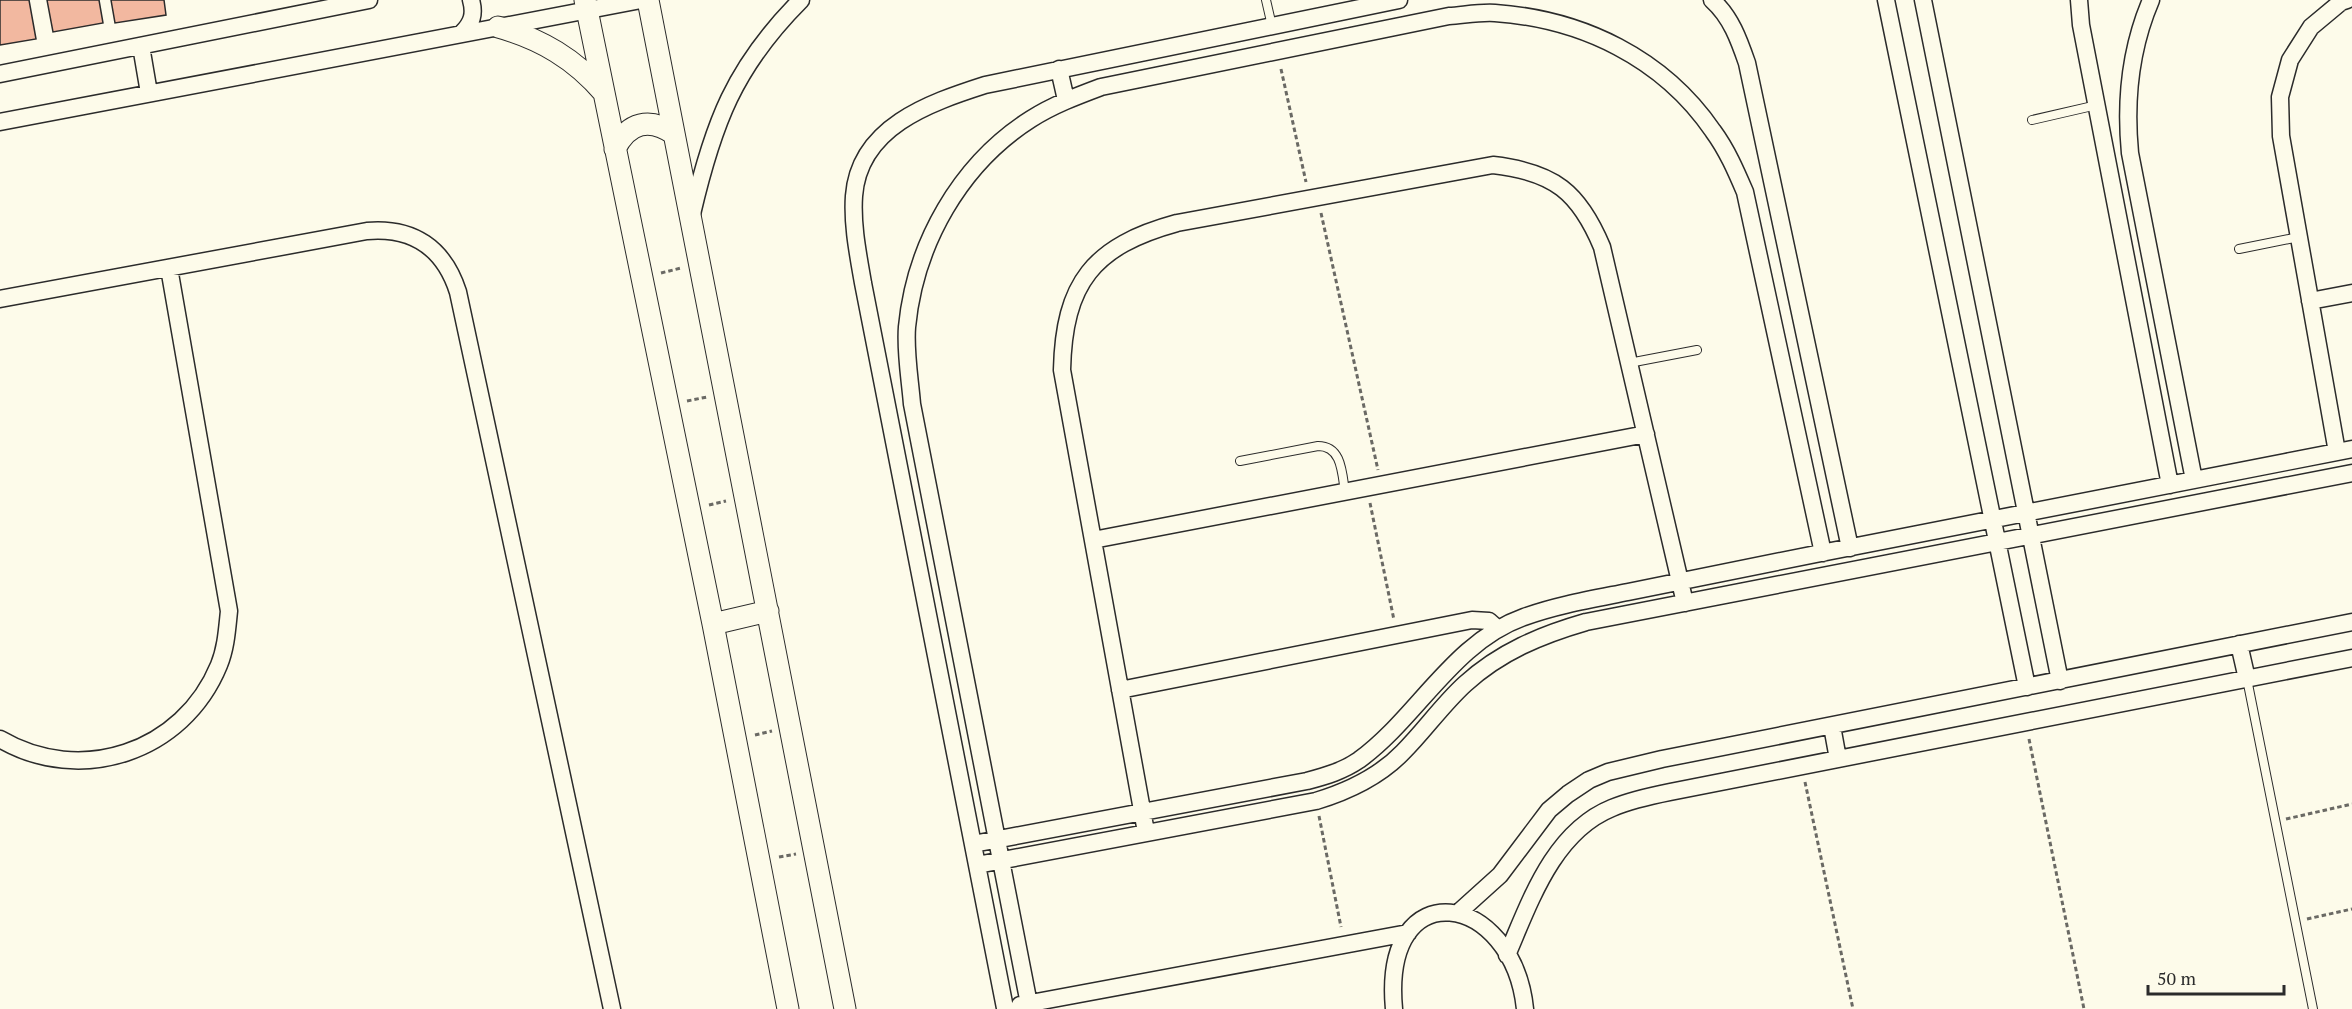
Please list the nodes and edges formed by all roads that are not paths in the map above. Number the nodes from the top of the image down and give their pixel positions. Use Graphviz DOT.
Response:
graph roads {
  1 [pos="369,0"];
  2 [pos="471,0"];
  3 [pos="640,0"];
  4 [pos="648,0"];
  5 [pos="801,0"];
  6 [pos="1266,0"];
  7 [pos="1398,0"];
  8 [pos="1712,0"];
  9 [pos="1886,0"];
  10 [pos="1923,0"];
  11 [pos="2079,0"];
  12 [pos="2151,0"];
  13 [pos="2347,0"];
  14 [pos="586,6"];
  15 [pos="1272,26"];
  16 [pos="498,27"];
  17 [pos="462,33"];
  18 [pos="141,46"];
  19 [pos="1277,49"];
  20 [pos="1059,69"];
  21 [pos="0,74"];
  22 [pos="149,93"];
  23 [pos="604,93"];
  24 [pos="1066,100"];
  25 [pos="2097,105"];
  26 [pos="2032,120"];
  27 [pos="0,122"];
  28 [pos="2128,132"];
  29 [pos="674,134"];
  30 [pos="2103,138"];
  31 [pos="615,149"];
  32 [pos="1779,214"];
  33 [pos="691,218"];
  34 [pos="1751,219"];
  35 [pos="2299,237"];
  36 [pos="2239,249"];
  37 [pos="169,268"];
  38 [pos="2352,293"];
  39 [pos="0,299"];
  40 [pos="2310,301"];
  41 [pos="1697,350"];
  42 [pos="1629,363"];
  43 [pos="1646,434"];
  44 [pos="2344,451"];
  45 [pos="1240,461"];
  46 [pos="2352,473"];
  47 [pos="2194,480"];
  48 [pos="2170,485"];
  49 [pos="1346,492"];
  50 [pos="2026,513"];
  51 [pos="1993,520"];
  52 [pos="2031,536"];
  53 [pos="1093,540"];
  54 [pos="1997,542"];
  55 [pos="1850,548"];
  56 [pos="1823,553"];
  57 [pos="1680,581"];
  58 [pos="1685,603"];
  59 [pos="768,611"];
  60 [pos="2352,622"];
  61 [pos="713,624"];
  62 [pos="1498,629"];
  63 [pos="2239,644"];
  64 [pos="2352,658"];
  65 [pos="2247,679"];
  66 [pos="2060,681"];
  67 [pos="2026,687"];
  68 [pos="1120,690"];
  69 [pos="1832,726"];
  70 [pos="0,739"];
  71 [pos="1839,759"];
  72 [pos="1142,812"];
  73 [pos="1146,832"];
  74 [pos="997,839"];
  75 [pos="973,844"];
  76 [pos="1001,861"];
  77 [pos="977,865"];
  78 [pos="1459,912"];
  79 [pos="1408,933"];
  80 [pos="1508,955"];
  81 [pos="1029,1004"];
  82 [pos="612,1009"];
  83 [pos="789,1009"];
  84 [pos="845,1009"];
  85 [pos="1003,1009"];
  86 [pos="1394,1009"];
  87 [pos="1525,1009"];
  88 [pos="2313,1009"];
  1 -- 18 [label="street"];
  2 -- 17 [label="street"];
  3 -- 14 [label="street"];
  4 -- 29 [label="street"];
  5 -- 33 [label="street"];
  6 -- 15 [label="lane"];
  7 -- 15 [label="street"];
  8 -- 32 [label="street"];
  9 -- 51 [label="street"];
  10 -- 50 [label="street"];
  11 -- 25 [label="street"];
  12 -- 28 [label="street"];
  13 -- 35 [label="street"];
  14 -- 16 [label="street"];
  14 -- 23 [label="street"];
  15 -- 19 [label="street"];
  15 -- 20 [label="street"];
  16 -- 17 [label="street"];
  16 -- 23 [label="street"];
  17 -- 22 [label="street"];
  18 -- 21 [label="street"];
  18 -- 22 [label="street"];
  19 -- 24 [label="street"];
  19 -- 34 [label="street"];
  20 -- 24 [label="street"];
  20 -- 75 [label="street"];
  22 -- 27 [label="street"];
  23 -- 31 [label="street"];
  24 -- 74 [label="street"];
  25 -- 26 [label="lane"];
  25 -- 30 [label="street"];
  28 -- 30 [label="street"];
  28 -- 47 [label="street"];
  29 -- 31 [label="street"];
  29 -- 33 [label="street"];
  30 -- 48 [label="street"];
  31 -- 61 [label="street"];
  32 -- 34 [label="street"];
  32 -- 55 [label="street"];
  33 -- 59 [label="street"];
  34 -- 56 [label="street"];
  35 -- 36 [label="lane"];
  35 -- 40 [label="street"];
  37 -- 39 [label="street"];
  37 -- 70 [label="street"];
  37 -- 82 [label="street"];
  38 -- 40 [label="street"];
  40 -- 44 [label="street"];
  41 -- 42 [label="lane"];
  42 -- 43 [label="street"];
  42 -- 53 [label="street"];
  43 -- 49 [label="street"];
  43 -- 57 [label="street"];
  44 -- 47 [label="street"];
  45 -- 49 [label="lane"];
  46 -- 52 [label="street"];
  47 -- 48 [label="street"];
  48 -- 50 [label="street"];
  49 -- 53 [label="street"];
  50 -- 51 [label="street"];
  50 -- 52 [label="street"];
  51 -- 54 [label="street"];
  51 -- 55 [label="street"];
  52 -- 54 [label="street"];
  52 -- 66 [label="street"];
  53 -- 68 [label="street"];
  54 -- 58 [label="street"];
  54 -- 67 [label="street"];
  55 -- 56 [label="street"];
  56 -- 57 [label="street"];
  57 -- 58 [label="street"];
  57 -- 62 [label="street"];
  58 -- 73 [label="street"];
  59 -- 61 [label="street"];
  59 -- 84 [label="street"];
  60 -- 63 [label="street"];
  61 -- 83 [label="street"];
  62 -- 68 [label="street"];
  62 -- 72 [label="street"];
  63 -- 65 [label="street"];
  63 -- 66 [label="street"];
  64 -- 65 [label="street"];
  65 -- 71 [label="street"];
  65 -- 88 [label="lane"];
  66 -- 67 [label="street"];
  67 -- 69 [label="street"];
  68 -- 72 [label="street"];
  69 -- 71 [label="street"];
  69 -- 78 [label="street"];
  71 -- 80 [label="street"];
  72 -- 73 [label="street"];
  72 -- 74 [label="street"];
  73 -- 76 [label="street"];
  74 -- 75 [label="street"];
  74 -- 76 [label="street"];
  75 -- 77 [label="street"];
  76 -- 77 [label="street"];
  76 -- 81 [label="street"];
  77 -- 85 [label="street"];
  78 -- 79 [label="street"];
  78 -- 80 [label="street"];
  79 -- 81 [label="street"];
  79 -- 86 [label="street"];
  80 -- 87 [label="street"];
  81 -- 85 [label="street"];
}
